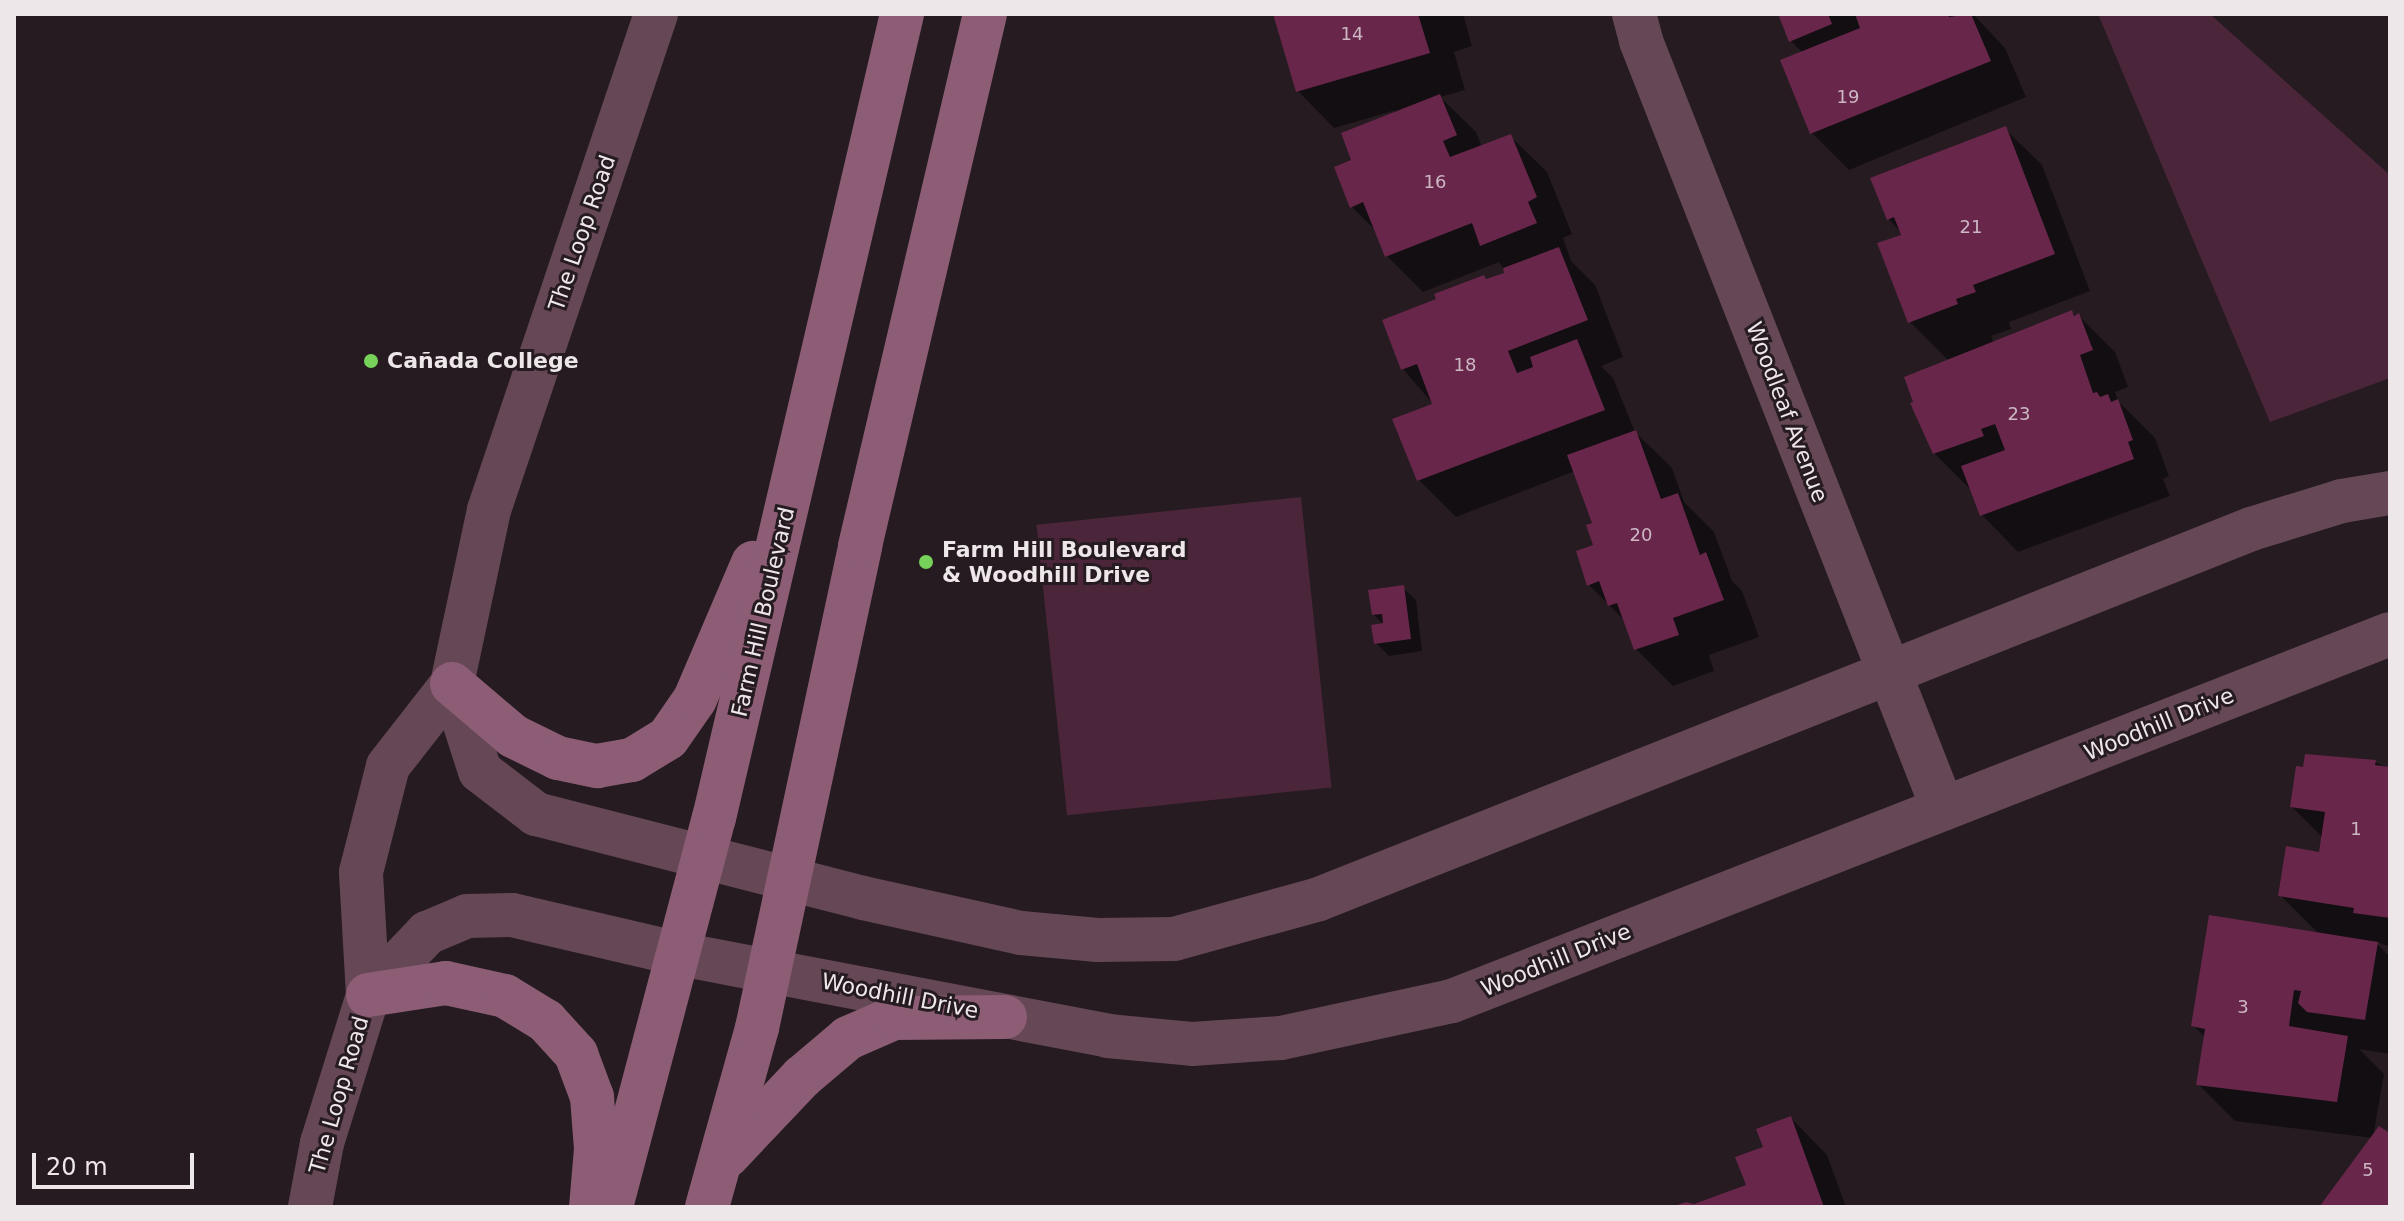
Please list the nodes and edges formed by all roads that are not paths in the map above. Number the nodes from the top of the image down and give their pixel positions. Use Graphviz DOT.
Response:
graph roads {
  1 [pos="656,14"];
  2 [pos="902,14"];
  3 [pos="985,14"];
  4 [pos="1634,14"];
  5 [pos="800,454"];
  6 [pos="2390,493"];
  7 [pos="2390,634"];
  8 [pos="1889,672"];
  9 [pos="452,684"];
  10 [pos="1943,809"];
  11 [pos="704,855"];
  12 [pos="789,879"];
  13 [pos="680,954"];
  14 [pos="769,971"];
  15 [pos="368,995"];
  16 [pos="1005,1017"];
  17 [pos="723,1161"];
  18 [pos="310,1207"];
  19 [pos="591,1207"];
  20 [pos="611,1207"];
  21 [pos="707,1207"];
  1 -- 9 [label="street, The Loop Road"];
  2 -- 5 [label="main road, Farm Hill Boulevard"];
  3 -- 12 [label="main road"];
  4 -- 8 [label="street, Woodleaf Avenue"];
  5 -- 9 [label="main road"];
  5 -- 11 [label="main road, Farm Hill Boulevard"];
  6 -- 8 [label="street"];
  7 -- 10 [label="street, Woodhill Drive"];
  8 -- 10 [label="street, Woodleaf Avenue"];
  8 -- 12 [label="street"];
  9 -- 11 [label="street"];
  9 -- 15 [label="street"];
  10 -- 16 [label="street, Woodhill Drive"];
  11 -- 12 [label="street"];
  11 -- 13 [label="main road, Farm Hill Boulevard"];
  12 -- 14 [label="main road"];
  13 -- 14 [label="street, Woodhill Drive"];
  13 -- 15 [label="street, The Loop Road"];
  13 -- 20 [label="main road, Farm Hill Boulevard"];
  14 -- 16 [label="street, Woodhill Drive"];
  14 -- 17 [label="main road"];
  15 -- 18 [label="street, The Loop Road"];
  15 -- 19 [label="main road"];
  16 -- 17 [label="main road"];
  17 -- 21 [label="main road"];
}
